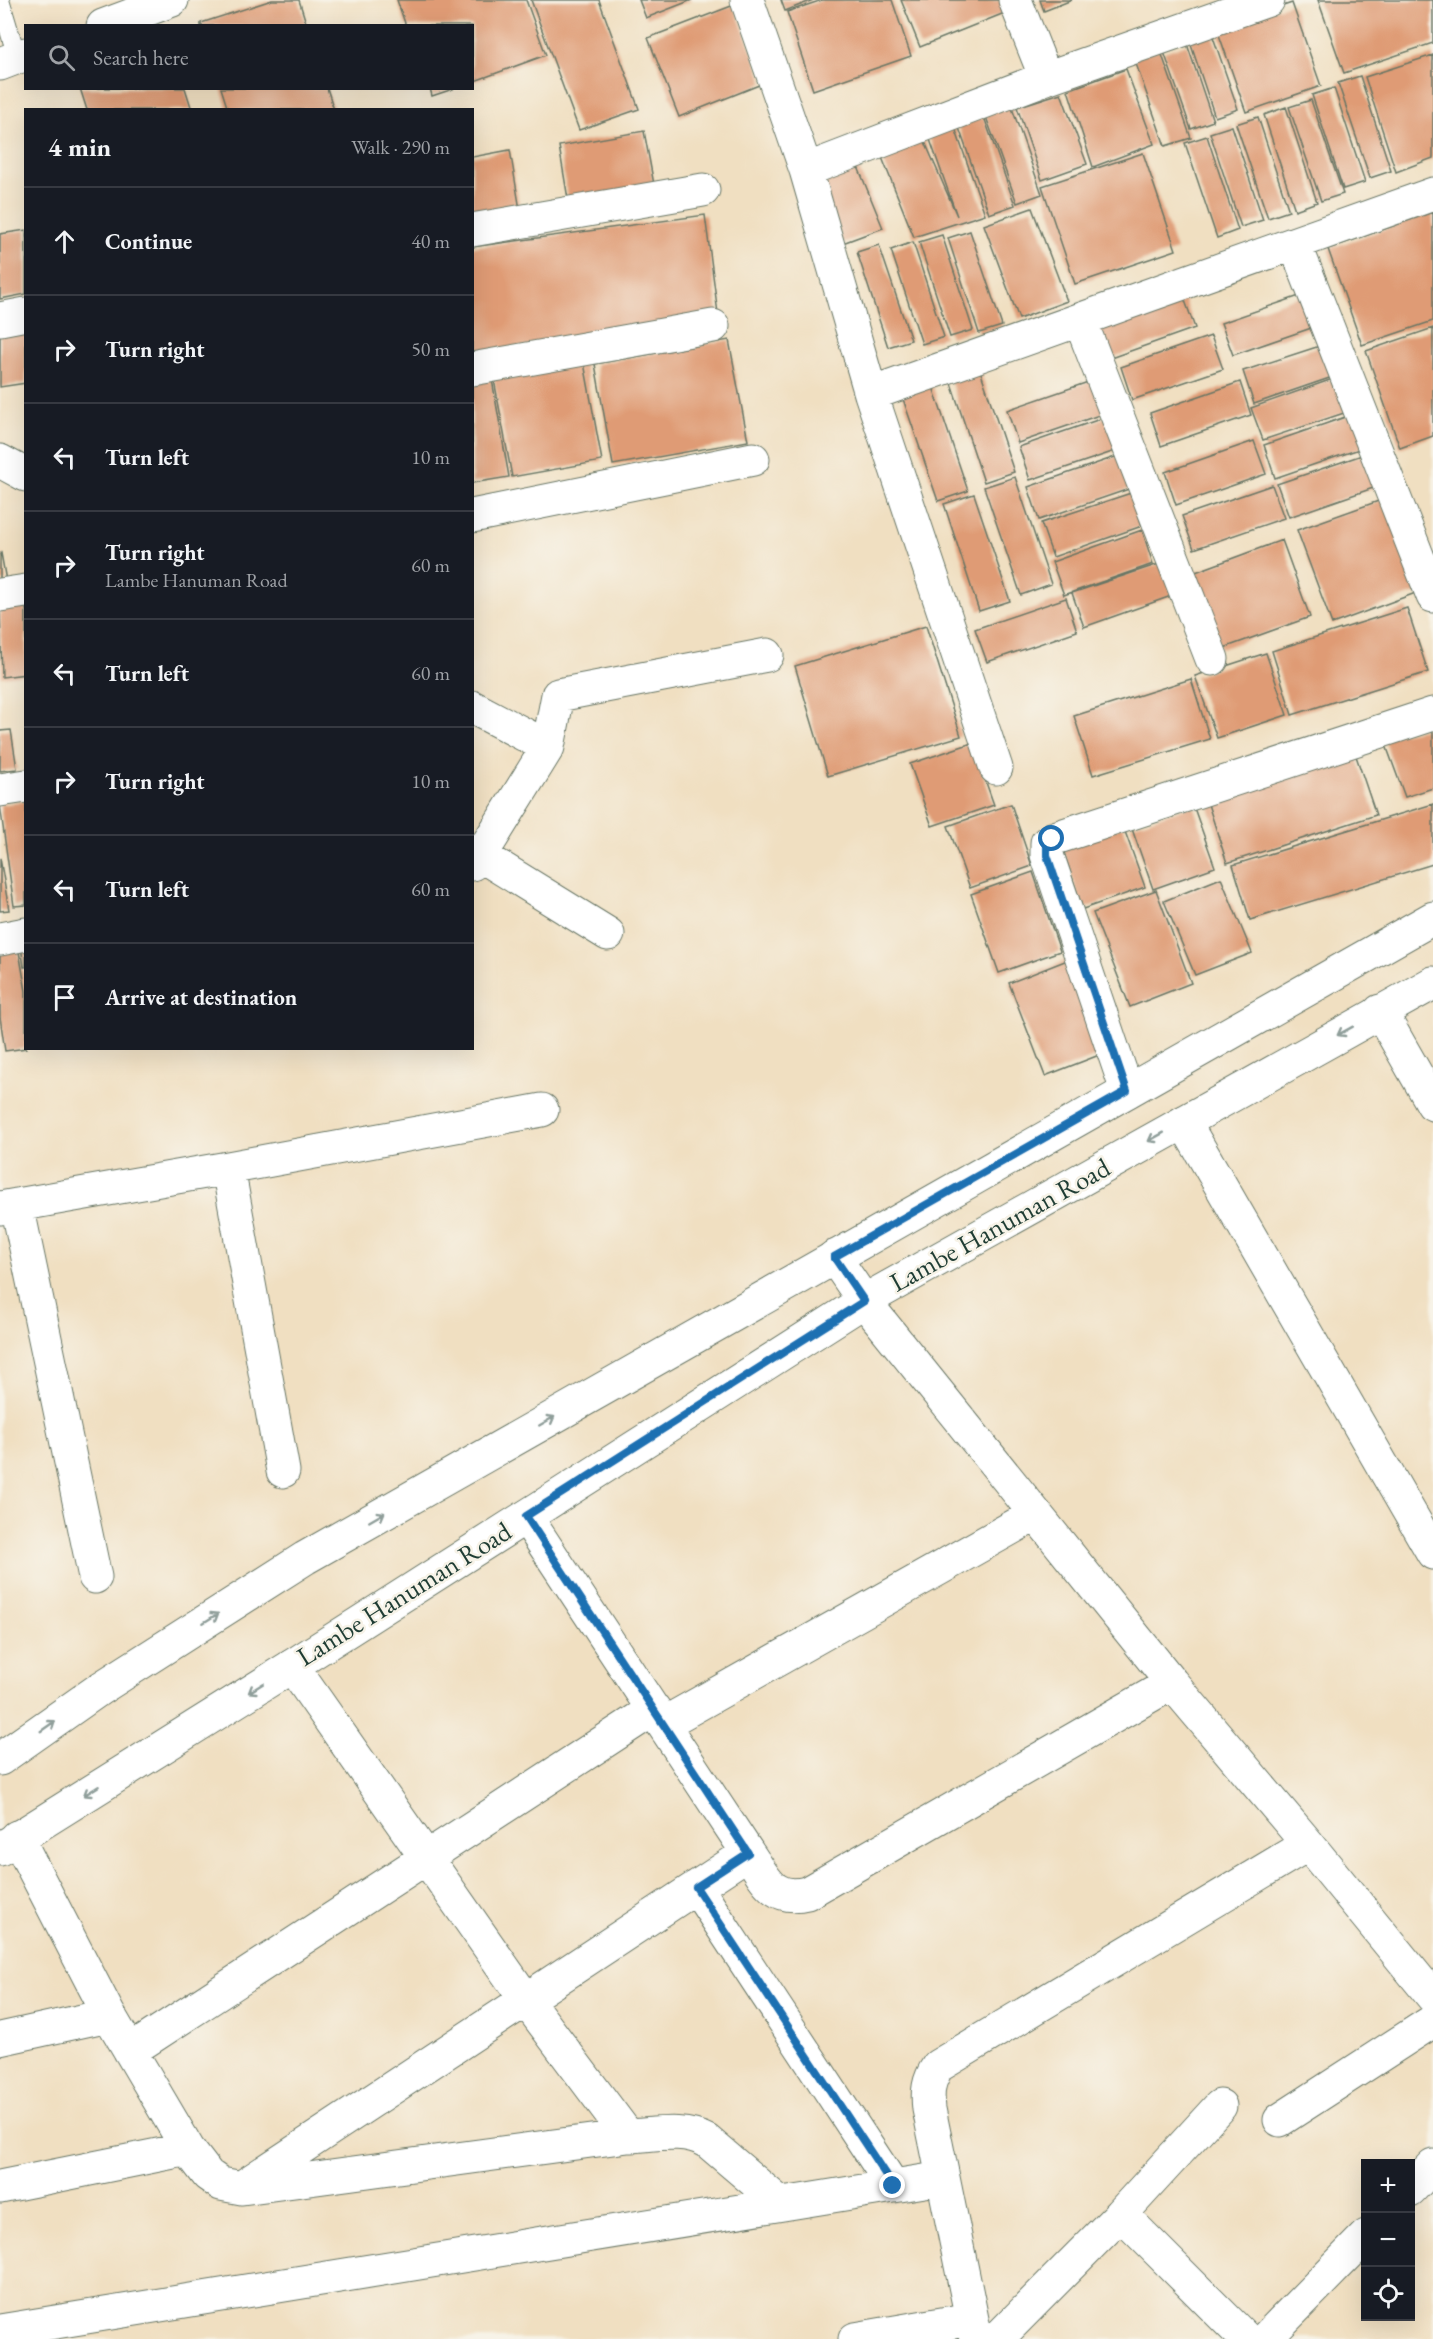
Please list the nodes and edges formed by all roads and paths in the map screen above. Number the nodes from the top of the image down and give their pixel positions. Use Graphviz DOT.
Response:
graph roads {
  1 [pos="0,0"];
  2 [pos="172,0"];
  3 [pos="747,0"];
  4 [pos="1016,0"];
  5 [pos="1268,0"];
  6 [pos="108,24"];
  7 [pos="14,58"];
  8 [pos="1046,78"];
  9 [pos="806,170"];
  10 [pos="703,190"];
  11 [pos="1433,194"];
  12 [pos="474,230"];
  13 [pos="1295,244"];
  14 [pos="24,314"];
  15 [pos="0,320"];
  16 [pos="1080,320"];
  17 [pos="712,326"];
  18 [pos="474,369"];
  19 [pos="872,394"];
  20 [pos="24,454"];
  21 [pos="753,459"];
  22 [pos="0,460"];
  23 [pos="24,474"];
  24 [pos="474,516"];
  25 [pos="24,591"];
  26 [pos="0,595"];
  27 [pos="1433,596"];
  28 [pos="767,655"];
  29 [pos="1212,659"];
  30 [pos="474,708"];
  31 [pos="1433,714"];
  32 [pos="548,747"];
  33 [pos="996,768"];
  34 [pos="24,786"];
  35 [pos="0,790"];
  36 [pos="475,857"];
  37 [pos="1433,918"];
  38 [pos="24,934"];
  39 [pos="608,934"];
  40 [pos="0,939"];
  41 [pos="1433,983"];
  42 [pos="1380,1011"];
  43 [pos="1127,1091"];
  44 [pos="1433,1104"];
  45 [pos="542,1110"];
  46 [pos="1184,1122"];
  47 [pos="228,1168"];
  48 [pos="9,1206"];
  49 [pos="834,1257"];
  50 [pos="864,1301"];
  51 [pos="283,1471"];
  52 [pos="1036,1514"];
  53 [pos="526,1516"];
  54 [pos="1433,1553"];
  55 [pos="94,1577"];
  56 [pos="292,1666"];
  57 [pos="1172,1683"];
  58 [pos="658,1716"];
  59 [pos="0,1759"];
  60 [pos="9,1843"];
  61 [pos="1308,1844"];
  62 [pos="748,1853"];
  63 [pos="426,1857"];
  64 [pos="696,1887"];
  65 [pos="1433,1997"];
  66 [pos="526,2000"];
  67 [pos="109,2015"];
  68 [pos="1433,2021"];
  69 [pos="0,2039"];
  70 [pos="130,2051"];
  71 [pos="1220,2106"];
  72 [pos="1280,2121"];
  73 [pos="628,2136"];
  74 [pos="188,2150"];
  75 [pos="1433,2166"];
  76 [pos="943,2178"];
  77 [pos="1415,2185"];
  78 [pos="893,2186"];
  79 [pos="0,2187"];
  80 [pos="242,2188"];
  81 [pos="781,2204"];
  82 [pos="1120,2214"];
  83 [pos="1361,2240"];
  84 [pos="974,2329"];
  85 [pos="0,2331"];
  86 [pos="855,2339"];
  87 [pos="997,2339"];
  88 [pos="1246,2339"];
  89 [pos="1265,2339"];
  1 -- 7 [label="lane"];
  2 -- 6 [label="street"];
  3 -- 9 [label="street"];
  4 -- 8 [label="street"];
  5 -- 8 [label="street"];
  8 -- 9 [label="street"];
  9 -- 19 [label="street"];
  10 -- 12 [label="street"];
  11 -- 13 [label="street"];
  13 -- 16 [label="street"];
  13 -- 27 [label="street"];
  14 -- 15 [label="street"];
  16 -- 19 [label="street"];
  16 -- 29 [label="street"];
  17 -- 18 [label="street"];
  19 -- 33 [label="street"];
  20 -- 22 [label="street"];
  21 -- 24 [label="street"];
  22 -- 23 [label="street"];
  25 -- 26 [label="street"];
  28 -- 32 [label="street"];
  30 -- 32 [label="street"];
  31 -- 43 [label="street"];
  32 -- 36 [label="street"];
  34 -- 35 [label="street"];
  36 -- 39 [label="street"];
  37 -- 43 [label="street"];
  38 -- 40 [label="street"];
  41 -- 42 [label="street, Lambe Hanuman Road"];
  42 -- 44 [label="street"];
  42 -- 46 [label="street, Lambe Hanuman Road, one-way"];
  43 -- 49 [label="street"];
  45 -- 47 [label="street"];
  46 -- 50 [label="street, Lambe Hanuman Road, one-way"];
  46 -- 54 [label="street"];
  47 -- 48 [label="street"];
  47 -- 51 [label="street"];
  48 -- 55 [label="street"];
  49 -- 50 [label="street"];
  59 -- 49 [label="street, one-way"];
  50 -- 52 [label="street"];
  50 -- 53 [label="street, Lambe Hanuman Road"];
  52 -- 57 [label="street"];
  52 -- 58 [label="street"];
  53 -- 56 [label="street, Lambe Hanuman Road"];
  53 -- 58 [label="street"];
  56 -- 60 [label="street, Lambe Hanuman Road, one-way"];
  56 -- 63 [label="street"];
  57 -- 61 [label="street"];
  57 -- 62 [label="street"];
  58 -- 62 [label="street"];
  58 -- 63 [label="street"];
  60 -- 67 [label="street"];
  61 -- 65 [label="street"];
  61 -- 76 [label="street"];
  62 -- 64 [label="street"];
  63 -- 66 [label="street"];
  63 -- 70 [label="street"];
  64 -- 66 [label="street"];
  64 -- 78 [label="street"];
  66 -- 73 [label="street"];
  66 -- 80 [label="street"];
  67 -- 69 [label="street"];
  67 -- 70 [label="street"];
  68 -- 72 [label="street"];
  70 -- 74 [label="street"];
  71 -- 82 [label="street"];
  73 -- 80 [label="street"];
  73 -- 81 [label="street"];
  74 -- 79 [label="street"];
  74 -- 80 [label="street"];
  75 -- 77 [label="street"];
  76 -- 78 [label="street"];
  76 -- 84 [label="street"];
  78 -- 81 [label="street"];
  81 -- 85 [label="street"];
  82 -- 87 [label="street"];
  82 -- 88 [label="street"];
  83 -- 89 [label="street"];
  84 -- 86 [label="street"];
}
